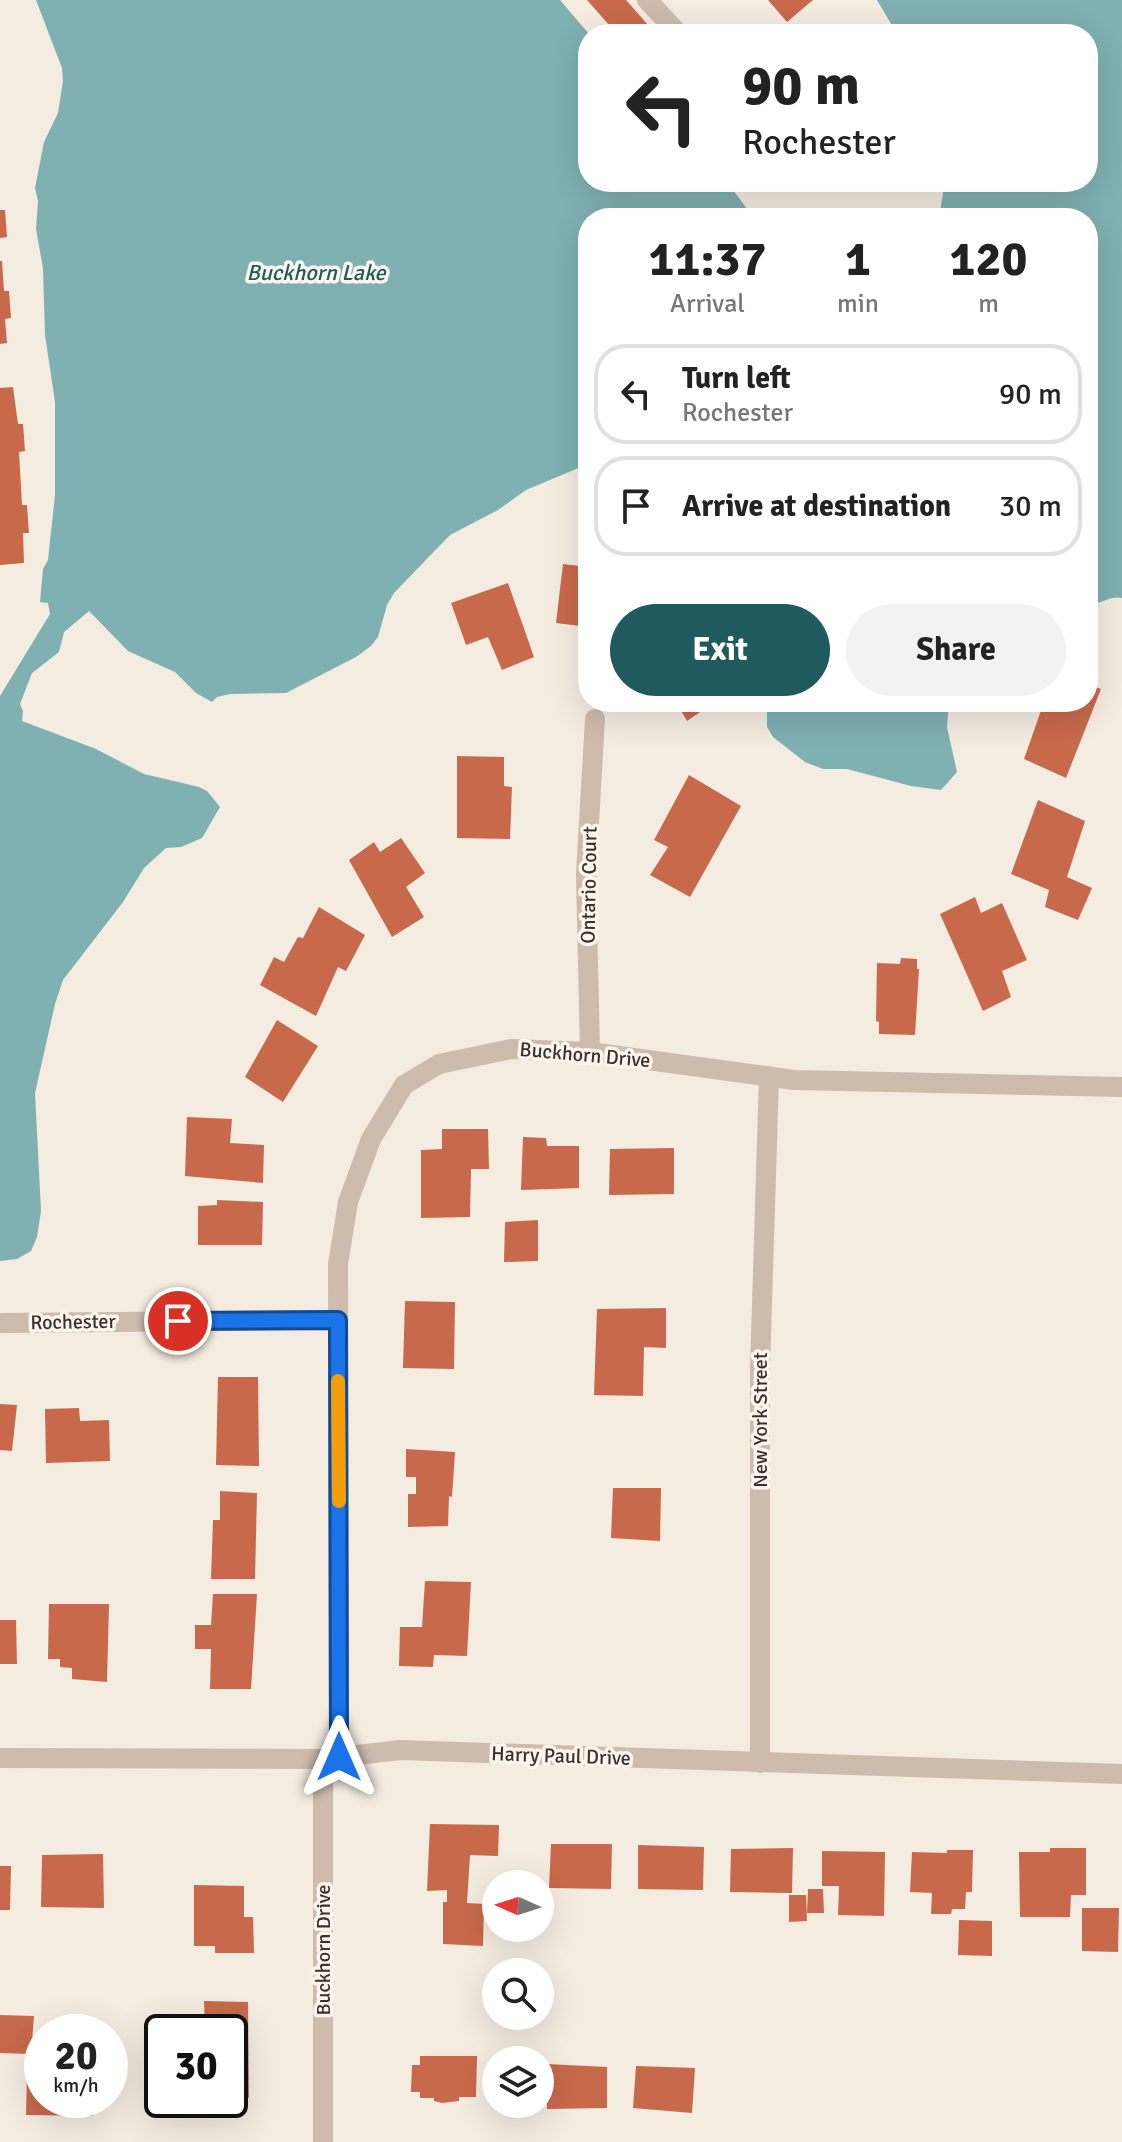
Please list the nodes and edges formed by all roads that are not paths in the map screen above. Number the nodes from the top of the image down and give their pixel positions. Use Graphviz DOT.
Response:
graph roads {
  1 [pos="647,0"];
  2 [pos="670,24"];
  3 [pos="595,719"];
  4 [pos="590,1052"];
  5 [pos="769,1076"];
  6 [pos="1122,1087"];
  7 [pos="338,1320"];
  8 [pos="0,1323"];
  9 [pos="0,1758"];
  10 [pos="331,1758"];
  11 [pos="760,1763"];
  12 [pos="1122,1774"];
  13 [pos="323,2142"];
  1 -- 2 [label="street"];
  3 -- 4 [label="street, Ontario Court"];
  4 -- 5 [label="street, Buckhorn Drive"];
  4 -- 7 [label="street, Buckhorn Drive"];
  5 -- 6 [label="street, Buckhorn Drive"];
  5 -- 11 [label="street, New York Street"];
  7 -- 8 [label="street, Rochester"];
  7 -- 10 [label="street, Buckhorn Drive"];
  9 -- 10 [label="street, Harry Paul Drive"];
  10 -- 11 [label="street, Harry Paul Drive"];
  10 -- 13 [label="street, Buckhorn Drive"];
  11 -- 12 [label="street, Harry Paul Drive"];
}
